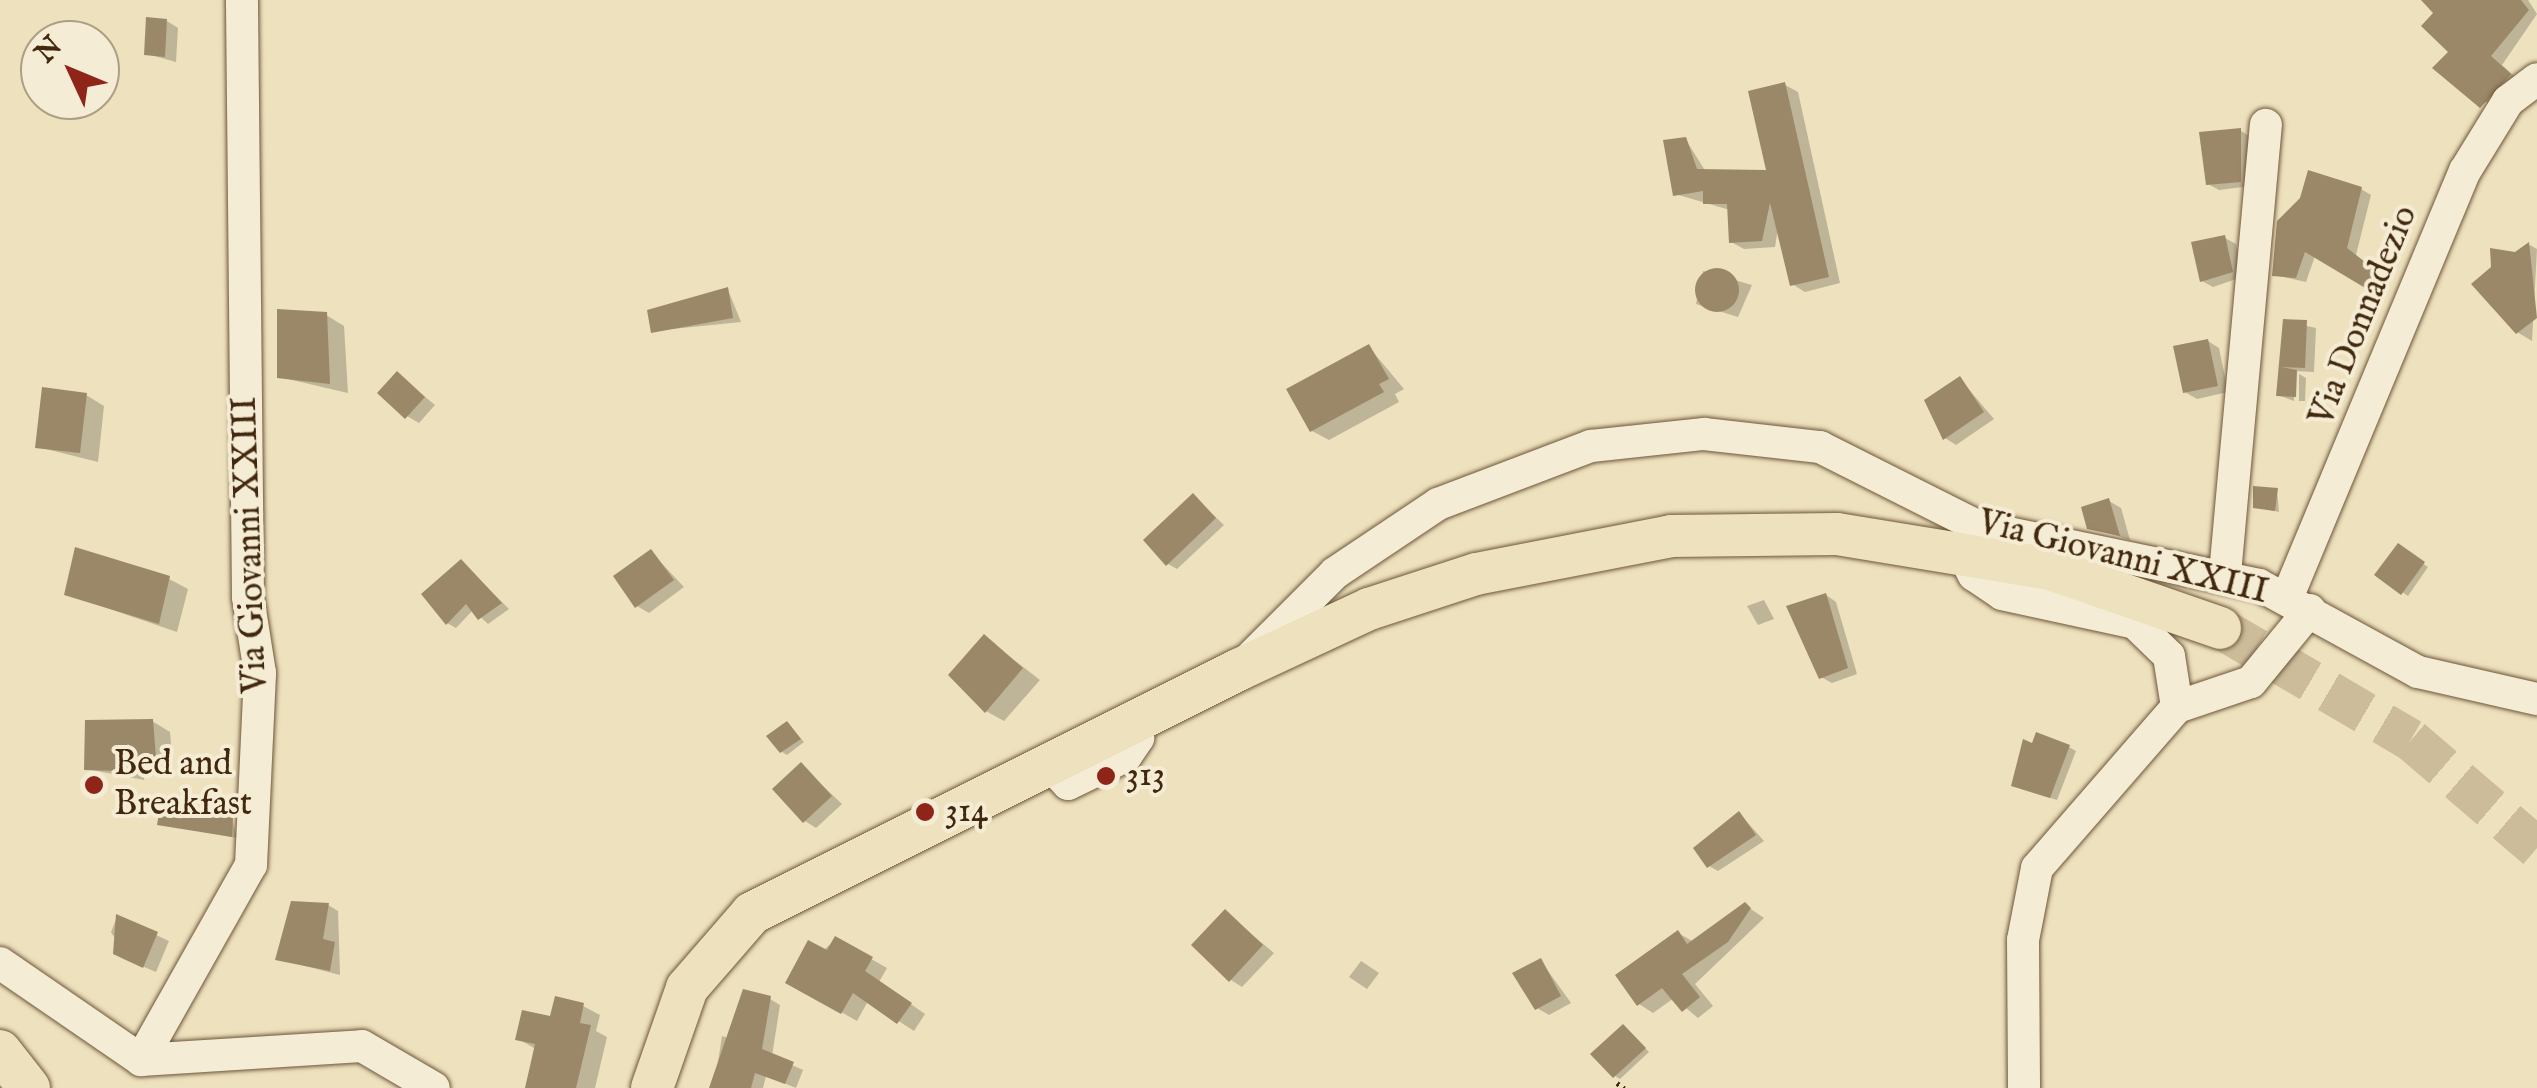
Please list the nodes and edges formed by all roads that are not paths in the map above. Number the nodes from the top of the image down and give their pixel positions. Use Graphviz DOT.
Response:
graph roads {
  1 [pos="242,0"];
  2 [pos="2537,79"];
  3 [pos="2266,125"];
  4 [pos="1960,550"];
  5 [pos="2224,574"];
  6 [pos="2298,604"];
  7 [pos="2220,628"];
  8 [pos="1238,670"];
  9 [pos="2537,699"];
  10 [pos="2176,706"];
  11 [pos="0,963"];
  12 [pos="0,1050"];
  13 [pos="141,1060"];
  14 [pos="29,1088"];
  15 [pos="434,1088"];
  16 [pos="652,1088"];
  17 [pos="2024,1088"];
  1 -- 13 [label="street, Via Giovanni XXIII"];
  2 -- 6 [label="street, Via Donnadezio"];
  3 -- 5 [label="street"];
  4 -- 7 [label="main road, Via Giovanni XXIII"];
  4 -- 8 [label="main road, Via Giovanni XXIII"];
  4 -- 10 [label="street"];
  5 -- 6 [label="street, Via Giovanni XXIII"];
  5 -- 8 [label="street, Via Giovanni XXIII"];
  6 -- 9 [label="street, Via Giovanni XXIII"];
  6 -- 10 [label="street, Via Donnadezio"];
  8 -- 16 [label="main road, Via Giovanni XXIII"];
  10 -- 17 [label="street"];
  11 -- 13 [label="street"];
  12 -- 14 [label="main road"];
  13 -- 15 [label="street"];
}
